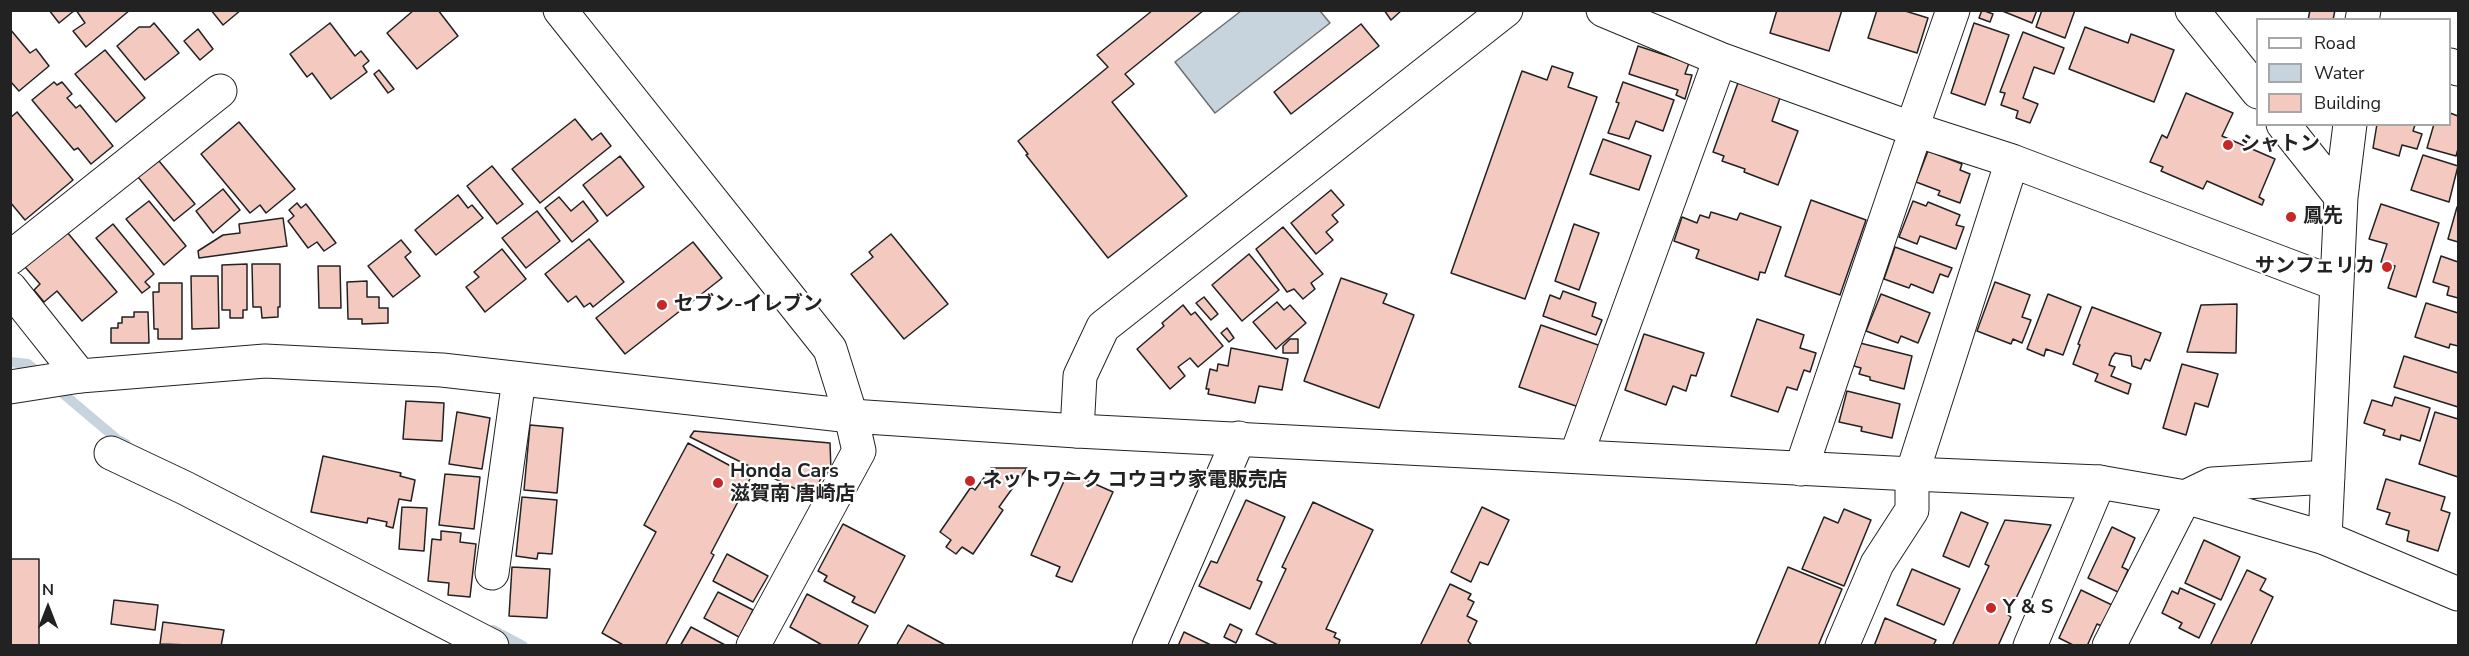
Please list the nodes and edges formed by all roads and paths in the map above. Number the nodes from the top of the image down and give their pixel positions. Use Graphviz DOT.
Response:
graph roads {
  1 [pos="560,10"];
  2 [pos="1506,10"];
  3 [pos="1603,10"];
  4 [pos="1953,10"];
  5 [pos="2193,10"];
  6 [pos="1720,59"];
  7 [pos="2256,89"];
  8 [pos="220,91"];
  9 [pos="2285,126"];
  10 [pos="2350,126"];
  11 [pos="1914,129"];
  12 [pos="2012,161"];
  13 [pos="2341,197"];
  14 [pos="10,258"];
  15 [pos="2337,284"];
  16 [pos="10,288"];
  17 [pos="78,376"];
  18 [pos="519,379"];
  19 [pos="14,386"];
  20 [pos="850,416"];
  21 [pos="1077,431"];
  22 [pos="1239,438"];
  23 [pos="111,453"];
  24 [pos="1576,456"];
  25 [pos="1801,469"];
  26 [pos="1912,474"];
  27 [pos="2328,477"];
  28 [pos="2099,482"];
  29 [pos="2185,497"];
  30 [pos="2325,538"];
  31 [pos="492,573"];
  32 [pos="2458,594"];
  33 [pos="492,645"];
  34 [pos="753,645"];
  35 [pos="1149,645"];
  36 [pos="1842,645"];
  37 [pos="2030,645"];
  38 [pos="2109,645"];
  1 -- 20 [label="street"];
  2 -- 21 [label="street"];
  3 -- 6 [label="street"];
  4 -- 11 [label="street"];
  5 -- 7 [label="street"];
  6 -- 11 [label="street"];
  6 -- 24 [label="street"];
  8 -- 14 [label="street"];
  9 -- 13 [label="street"];
  10 -- 13 [label="street"];
  11 -- 12 [label="street"];
  11 -- 25 [label="street"];
  12 -- 15 [label="street"];
  12 -- 26 [label="street"];
  13 -- 15 [label="street"];
  15 -- 27 [label="street"];
  16 -- 17 [label="street"];
  17 -- 18 [label="street"];
  17 -- 19 [label="street"];
  18 -- 20 [label="street"];
  18 -- 31 [label="street"];
  20 -- 21 [label="street"];
  20 -- 34 [label="street"];
  21 -- 22 [label="street"];
  22 -- 24 [label="street"];
  22 -- 35 [label="street"];
  23 -- 33 [label="street"];
  24 -- 25 [label="street"];
  25 -- 26 [label="street"];
  26 -- 28 [label="street"];
  26 -- 36 [label="street"];
  27 -- 29 [label="street"];
  27 -- 30 [label="street"];
  28 -- 29 [label="street"];
  28 -- 37 [label="street"];
  29 -- 30 [label="street"];
  29 -- 38 [label="street"];
  30 -- 32 [label="street"];
}
